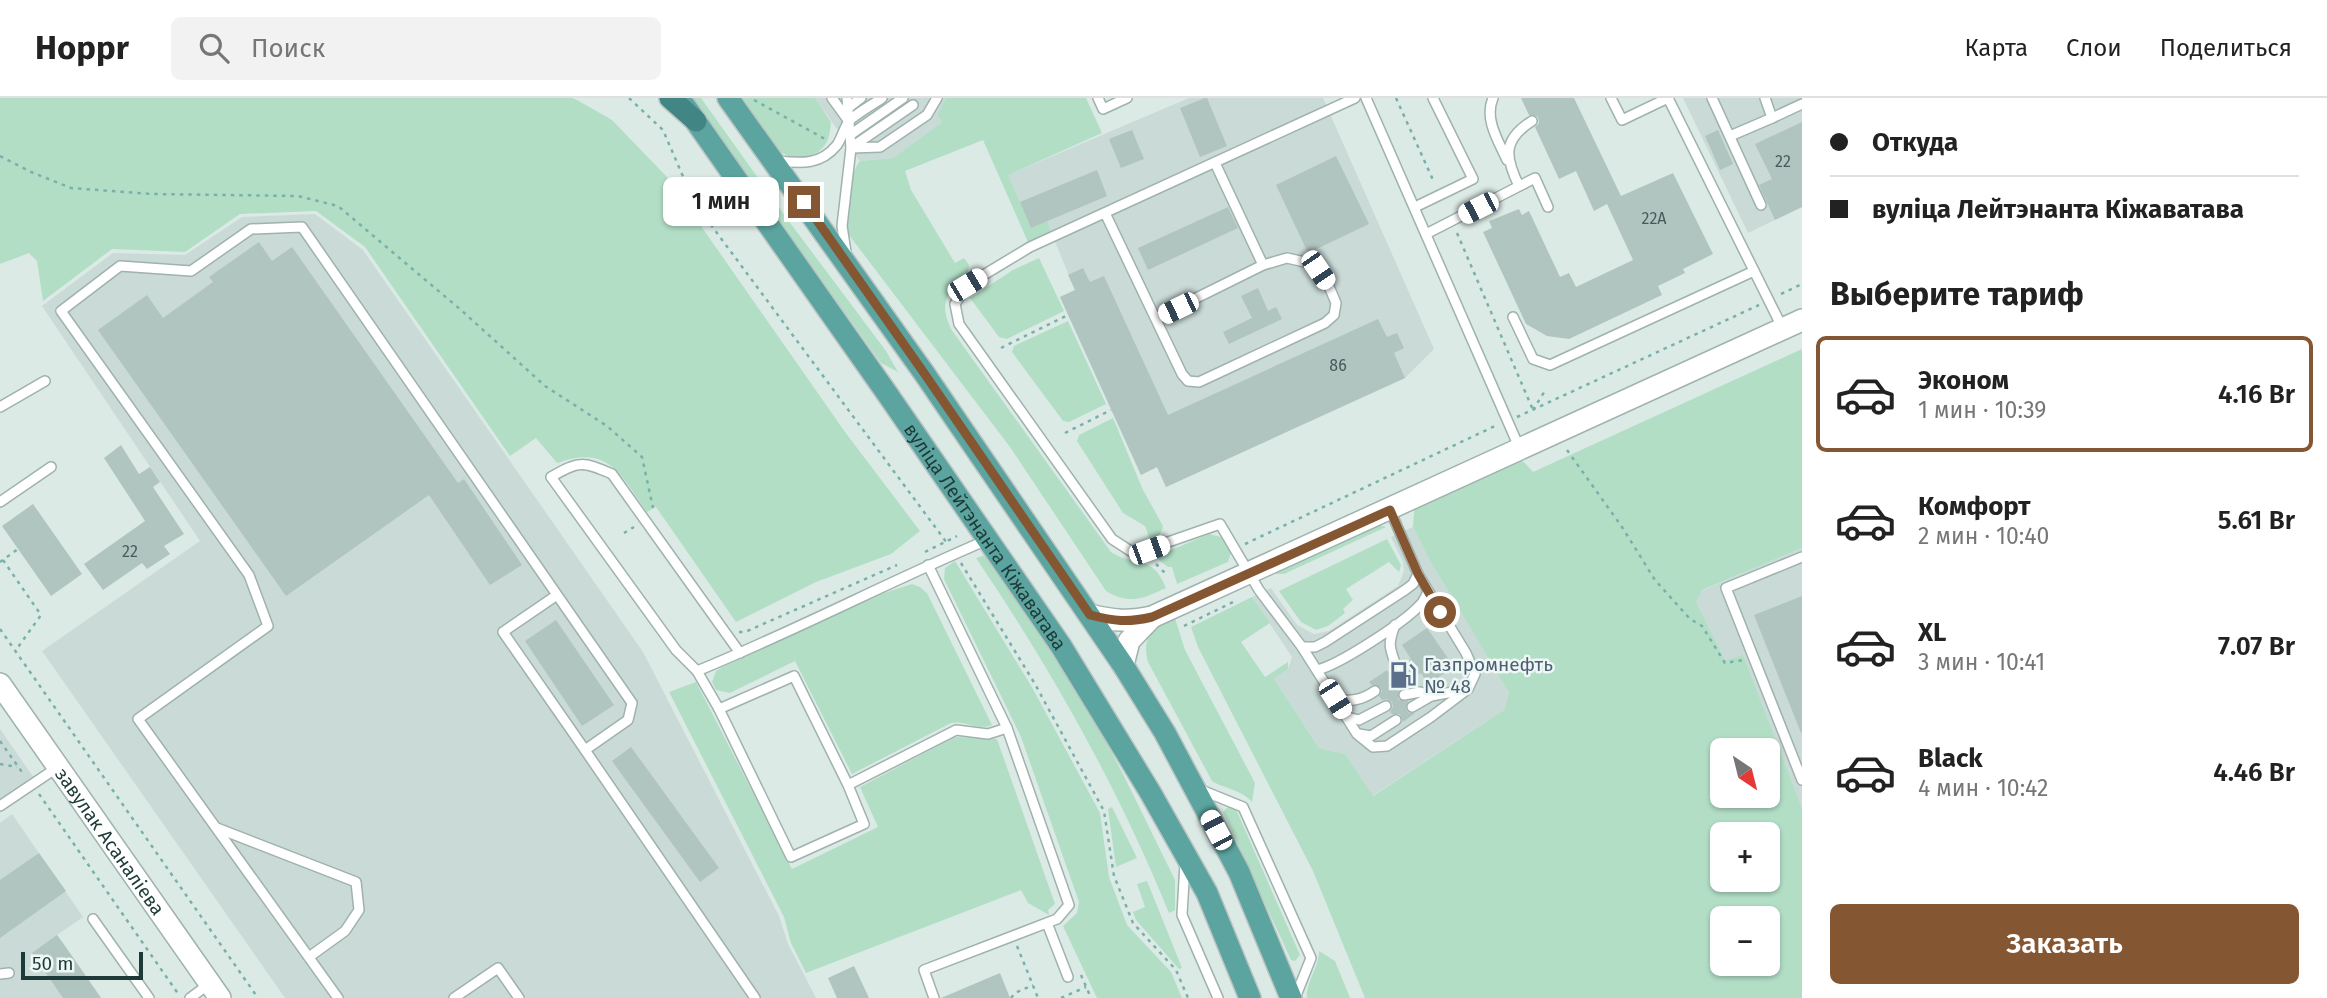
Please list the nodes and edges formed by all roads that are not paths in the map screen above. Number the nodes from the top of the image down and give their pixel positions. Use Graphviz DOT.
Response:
graph roads {
  1 [pos="670,98"];
  2 [pos="680,98"];
  3 [pos="728,98"];
  4 [pos="832,98"];
  5 [pos="861,98"];
  6 [pos="882,98"];
  7 [pos="903,98"];
  8 [pos="937,98"];
  9 [pos="1098,98"];
  10 [pos="1127,98"];
  11 [pos="1354,98"];
  12 [pos="1366,98"];
  13 [pos="1433,98"];
  14 [pos="1493,98"];
  15 [pos="1611,98"];
  16 [pos="1712,98"];
  17 [pos="1765,98"];
  18 [pos="847,103"];
  19 [pos="1802,104"];
  20 [pos="913,105"];
  21 [pos="1772,118"];
  22 [pos="696,121"];
  23 [pos="849,121"];
  24 [pos="1532,121"];
  25 [pos="850,135"];
  26 [pos="1730,136"];
  27 [pos="851,148"];
  28 [pos="775,160"];
  29 [pos="1507,162"];
  30 [pos="1214,163"];
  31 [pos="1519,186"];
  32 [pos="1761,205"];
  33 [pos="1415,207"];
  34 [pos="1548,207"];
  35 [pos="1105,212"];
  36 [pos="1426,234"];
  37 [pos="848,264"];
  38 [pos="1264,265"];
  39 [pos="1754,271"];
  40 [pos="1513,317"];
  41 [pos="1156,318"];
  42 [pos="1792,324"];
  43 [pos="45,381"];
  44 [pos="0,407"];
  45 [pos="1520,449"];
  46 [pos="51,467"];
  47 [pos="0,502"];
  48 [pos="1390,510"];
  49 [pos="989,539"];
  50 [pos="1802,557"];
  51 [pos="928,565"];
  52 [pos="1250,573"];
  53 [pos="1418,574"];
  54 [pos="1427,592"];
  55 [pos="557,595"];
  56 [pos="1090,615"];
  57 [pos="1152,617"];
  58 [pos="1395,625"];
  59 [pos="1302,647"];
  60 [pos="740,653"];
  61 [pos="1123,665"];
  62 [pos="1397,668"];
  63 [pos="1317,670"];
  64 [pos="697,671"];
  65 [pos="0,684"];
  66 [pos="1468,689"];
  67 [pos="1376,691"];
  68 [pos="1404,695"];
  69 [pos="1431,696"];
  70 [pos="1335,699"];
  71 [pos="1386,706"];
  72 [pos="1412,707"];
  73 [pos="719,709"];
  74 [pos="1347,718"];
  75 [pos="1395,720"];
  76 [pos="1007,728"];
  77 [pos="1357,734"];
  78 [pos="585,750"];
  79 [pos="58,767"];
  80 [pos="1802,780"];
  81 [pos="848,785"];
  82 [pos="1193,787"];
  83 [pos="0,806"];
  84 [pos="217,828"];
  85 [pos="1185,855"];
  86 [pos="93,919"];
  87 [pos="1047,923"];
  88 [pos="309,957"];
  89 [pos="1068,978"];
  90 [pos="215,991"];
  91 [pos="149,998"];
  92 [pos="190,998"];
  93 [pos="338,998"];
  94 [pos="454,998"];
  95 [pos="519,998"];
  96 [pos="755,998"];
  97 [pos="934,998"];
  98 [pos="1218,998"];
  99 [pos="1250,998"];
  100 [pos="1293,998"];
  1 -- 22 [label="highway"];
  2 -- 22 [label="main road, вуліца Лейтэнанта Кіжаватава"];
  3 -- 28 [label="main road"];
  4 -- 23 [label="lane"];
  5 -- 18 [label="lane"];
  6 -- 23 [label="lane"];
  7 -- 25 [label="lane"];
  8 -- 27 [label="lane"];
  9 -- 10 [label="lane"];
  11 -- 30 [label="lane"];
  12 -- 33 [label="lane"];
  13 -- 33 [label="lane"];
  14 -- 29 [label="lane"];
  15 -- 39 [label="lane"];
  16 -- 26 [label="lane"];
  17 -- 21 [label="lane"];
  18 -- 23 [label="lane"];
  19 -- 21 [label="lane"];
  20 -- 27 [label="lane"];
  21 -- 26 [label="lane"];
  22 -- 49 [label="main road, вуліца Лейтэнанта Кіжаватава"];
  23 -- 25 [label="lane"];
  23 -- 28 [label="lane"];
  24 -- 29 [label="lane"];
  25 -- 27 [label="lane"];
  26 -- 32 [label="lane"];
  27 -- 37 [label="lane"];
  28 -- 37 [label="main road"];
  29 -- 31 [label="lane"];
  30 -- 35 [label="lane"];
  30 -- 38 [label="lane"];
  31 -- 34 [label="lane"];
  31 -- 36 [label="lane"];
  33 -- 36 [label="lane"];
  35 -- 41 [label="lane"];
  35 -- 52 [label="lane"];
  36 -- 45 [label="lane"];
  37 -- 56 [label="main road"];
  38 -- 41 [label="lane"];
  38 -- 41 [label="lane"];
  39 -- 40 [label="lane"];
  39 -- 42 [label="lane"];
  42 -- 45 [label="street"];
  43 -- 44 [label="lane"];
  45 -- 48 [label="street"];
  46 -- 47 [label="lane"];
  48 -- 52 [label="street"];
  48 -- 53 [label="lane"];
  49 -- 51 [label="lane"];
  49 -- 85 [label="main road, вуліца Лейтэнанта Кіжаватава"];
  50 -- 80 [label="lane"];
  51 -- 60 [label="lane"];
  51 -- 76 [label="lane"];
  52 -- 57 [label="street"];
  52 -- 59 [label="lane"];
  53 -- 54 [label="lane"];
  53 -- 59 [label="lane"];
  54 -- 58 [label="lane"];
  54 -- 66 [label="lane"];
  55 -- 78 [label="lane"];
  55 -- 78 [label="lane"];
  55 -- 84 [label="lane"];
  56 -- 57 [label="street"];
  56 -- 61 [label="main road"];
  57 -- 61 [label="street"];
  58 -- 62 [label="lane"];
  58 -- 63 [label="lane"];
  59 -- 63 [label="lane"];
  60 -- 64 [label="lane"];
  60 -- 64 [label="lane"];
  61 -- 82 [label="main road"];
  63 -- 70 [label="lane"];
  64 -- 73 [label="lane"];
  65 -- 79 [label="street, завулак Асаналіева"];
  66 -- 69 [label="lane"];
  66 -- 77 [label="lane"];
  67 -- 70 [label="lane"];
  68 -- 69 [label="lane"];
  69 -- 72 [label="lane"];
  70 -- 74 [label="lane"];
  71 -- 74 [label="lane"];
  73 -- 81 [label="lane"];
  73 -- 81 [label="lane"];
  74 -- 77 [label="lane"];
  75 -- 77 [label="lane"];
  76 -- 81 [label="lane"];
  76 -- 87 [label="lane"];
  78 -- 96 [label="lane"];
  79 -- 83 [label="lane"];
  79 -- 90 [label="street, завулак Асаналіева"];
  82 -- 100 [label="main road"];
  82 -- 100 [label="lane"];
  84 -- 88 [label="lane"];
  84 -- 88 [label="lane"];
  85 -- 98 [label="lane"];
  85 -- 99 [label="main road, вуліца Лейтэнанта Кіжаватава"];
  86 -- 91 [label="lane"];
  87 -- 89 [label="lane"];
  87 -- 97 [label="lane"];
  88 -- 93 [label="lane"];
  90 -- 92 [label="lane"];
  94 -- 95 [label="lane"];
}
